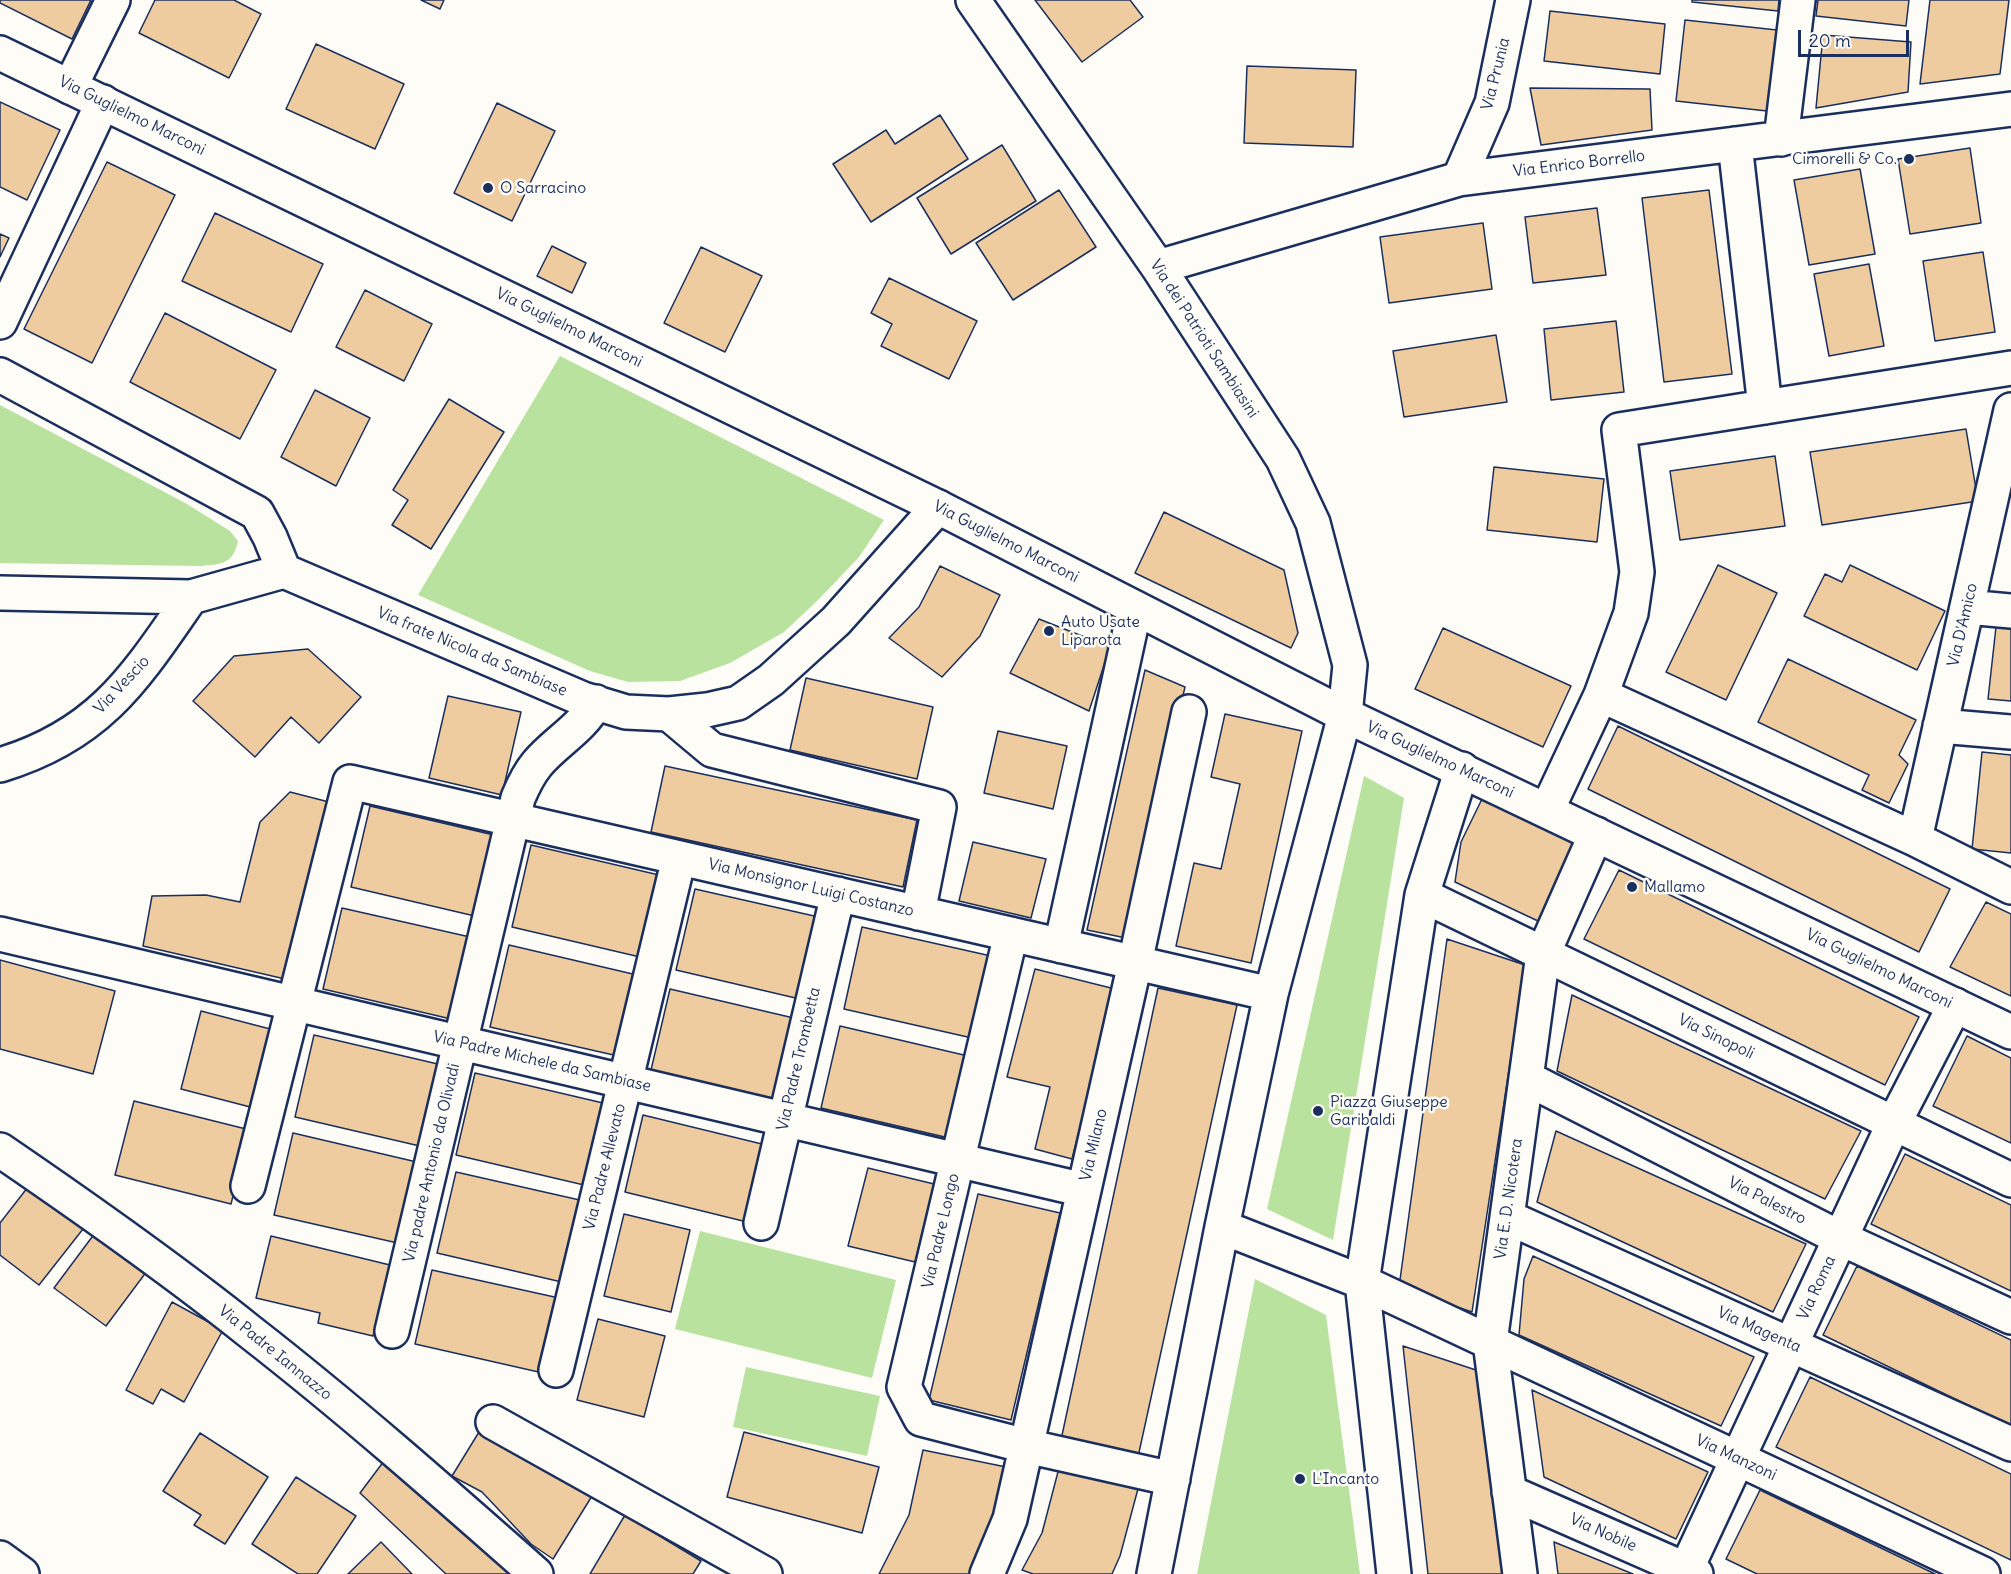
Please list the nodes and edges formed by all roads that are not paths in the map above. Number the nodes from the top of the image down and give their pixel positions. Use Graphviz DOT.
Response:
graph roads {
  1 [pos="113,0"];
  2 [pos="973,0"];
  3 [pos="1513,0"];
  4 [pos="1798,0"];
  5 [pos="0,53"];
  6 [pos="70,87"];
  7 [pos="103,102"];
  8 [pos="2011,109"];
  9 [pos="1781,139"];
  10 [pos="1735,144"];
  11 [pos="1459,179"];
  12 [pos="1158,267"];
  13 [pos="0,322"];
  14 [pos="2011,368"];
  15 [pos="0,375"];
  16 [pos="1765,406"];
  17 [pos="2011,410"];
  18 [pos="2003,486"];
  19 [pos="938,507"];
  20 [pos="284,571"];
  21 [pos="0,593"];
  22 [pos="191,597"];
  23 [pos="1967,607"];
  24 [pos="1135,608"];
  25 [pos="2011,611"];
  26 [pos="1601,695"];
  27 [pos="596,702"];
  28 [pos="1189,712"];
  29 [pos="669,714"];
  30 [pos="1345,715"];
  31 [pos="1940,726"];
  32 [pos="2011,732"];
  33 [pos="0,765"];
  34 [pos="1462,769"];
  35 [pos="1547,810"];
  36 [pos="512,819"];
  37 [pos="1596,834"];
  38 [pos="1915,839"];
  39 [pos="679,858"];
  40 [pos="2011,887"];
  41 [pos="838,894"];
  42 [pos="1422,895"];
  43 [pos="918,913"];
  44 [pos="0,934"];
  45 [pos="1011,934"];
  46 [pos="1061,946"];
  47 [pos="1543,954"];
  48 [pos="1135,963"];
  49 [pos="1271,994"];
  50 [pos="294,1003"];
  51 [pos="1955,1005"];
  52 [pos="2011,1032"];
  53 [pos="460,1042"];
  54 [pos="1526,1078"];
  55 [pos="626,1081"];
  56 [pos="785,1119"];
  57 [pos="1894,1123"];
  58 [pos="0,1150"];
  59 [pos="958,1160"];
  60 [pos="2011,1180"];
  61 [pos="248,1186"];
  62 [pos="1084,1190"];
  63 [pos="1507,1217"];
  64 [pos="761,1223"];
  65 [pos="1222,1227"];
  66 [pos="1840,1238"];
  67 [pos="1362,1282"];
  68 [pos="2011,1317"];
  69 [pos="392,1331"];
  70 [pos="1490,1342"];
  71 [pos="1791,1344"];
  72 [pos="556,1370"];
  73 [pos="493,1422"];
  74 [pos="2011,1443"];
  75 [pos="1026,1446"];
  76 [pos="1737,1459"];
  77 [pos="1173,1479"];
  78 [pos="1509,1491"];
  79 [pos="0,1558"];
  80 [pos="1688,1572"];
  81 [pos="22,1574"];
  82 [pos="536,1574"];
  83 [pos="765,1574"];
  84 [pos="987,1574"];
  85 [pos="1154,1574"];
  86 [pos="1394,1574"];
  87 [pos="1520,1574"];
  88 [pos="1983,1574"];
  1 -- 6 [label="street"];
  2 -- 12 [label="street, Via dei Patrioti Sambiasini"];
  3 -- 11 [label="street, Via Prunia"];
  4 -- 9 [label="street"];
  5 -- 6 [label="street, Via Guglielmo Marconi"];
  6 -- 7 [label="street, Via Guglielmo Marconi"];
  7 -- 13 [label="street"];
  7 -- 19 [label="street, Via Guglielmo Marconi"];
  8 -- 9 [label="street, Via Enrico Borrello"];
  9 -- 10 [label="street, Via Enrico Borrello"];
  10 -- 11 [label="street, Via Enrico Borrello"];
  10 -- 16 [label="street"];
  11 -- 12 [label="street, Via Enrico Borrello"];
  12 -- 30 [label="street, Via dei Patrioti Sambiasini"];
  14 -- 16 [label="street"];
  15 -- 20 [label="street"];
  16 -- 26 [label="street"];
  17 -- 18 [label="street, Via D'Amico"];
  18 -- 23 [label="street, Via D'Amico"];
  19 -- 24 [label="street, Via Guglielmo Marconi"];
  19 -- 29 [label="street, Via frate Nicola da Sambiase"];
  20 -- 22 [label="street"];
  20 -- 27 [label="street, Via frate Nicola da Sambiase"];
  21 -- 22 [label="street"];
  22 -- 33 [label="street, Via Vescio"];
  23 -- 25 [label="street"];
  23 -- 31 [label="street, Via D'Amico"];
  24 -- 30 [label="street, Via Guglielmo Marconi"];
  24 -- 46 [label="street"];
  26 -- 35 [label="street"];
  26 -- 38 [label="street"];
  27 -- 29 [label="street, Via frate Nicola da Sambiase"];
  27 -- 36 [label="street, Via padre Antonio da Olivadi"];
  28 -- 48 [label="street, Via Milano"];
  29 -- 43 [label="street"];
  30 -- 34 [label="street, Via Guglielmo Marconi"];
  30 -- 49 [label="street, Via dei Patrioti Sambiasini"];
  31 -- 32 [label="street"];
  31 -- 38 [label="street, Via D'Amico"];
  34 -- 35 [label="street, Via Guglielmo Marconi"];
  34 -- 42 [label="street"];
  35 -- 37 [label="street, Via Guglielmo Marconi"];
  36 -- 39 [label="street, Via Monsignor Luigi Costanzo"];
  36 -- 50 [label="street, Via Monsignor Luigi Costanzo"];
  36 -- 53 [label="street, Via padre Antonio da Olivadi"];
  37 -- 47 [label="street, Via E. D. Nicotera"];
  37 -- 51 [label="street, Via Guglielmo Marconi"];
  38 -- 40 [label="street"];
  39 -- 41 [label="street, Via Monsignor Luigi Costanzo"];
  39 -- 55 [label="street, Via Padre Allevato"];
  41 -- 43 [label="street, Via Monsignor Luigi Costanzo"];
  41 -- 56 [label="street, Via Padre Trombetta"];
  42 -- 47 [label="street, Via Sinopoli"];
  42 -- 67 [label="street"];
  43 -- 45 [label="street, Via Monsignor Luigi Costanzo"];
  44 -- 50 [label="street, Via Padre Michele da Sambiase"];
  45 -- 46 [label="street, Via Monsignor Luigi Costanzo"];
  45 -- 59 [label="street, Via Padre Longo"];
  46 -- 48 [label="street, Via Monsignor Luigi Costanzo"];
  47 -- 54 [label="street, Via E. D. Nicotera"];
  47 -- 57 [label="street, Via Sinopoli"];
  48 -- 49 [label="street, Via Monsignor Luigi Costanzo"];
  48 -- 62 [label="street, Via Milano"];
  49 -- 65 [label="street, Via dei Patrioti Sambiasini"];
  50 -- 53 [label="street, Via Padre Michele da Sambiase"];
  50 -- 61 [label="street"];
  51 -- 52 [label="street, Via Guglielmo Marconi"];
  51 -- 57 [label="street, Via Roma"];
  53 -- 55 [label="street, Via Padre Michele da Sambiase"];
  53 -- 69 [label="street, Via padre Antonio da Olivadi"];
  54 -- 63 [label="street, Via E. D. Nicotera"];
  54 -- 66 [label="street, Via Palestro"];
  55 -- 56 [label="street, Via Padre Michele da Sambiase"];
  55 -- 72 [label="street, Via Padre Allevato"];
  56 -- 59 [label="street, Via Padre Michele da Sambiase"];
  56 -- 64 [label="street, Via Padre Trombetta"];
  57 -- 60 [label="street, Via Sinopoli"];
  57 -- 66 [label="street, Via Roma"];
  58 -- 82 [label="street, Via Padre Iannazzo"];
  59 -- 62 [label="street, Via Padre Michele da Sambiase"];
  59 -- 75 [label="street, Via Padre Longo"];
  62 -- 75 [label="street, Via Milano"];
  63 -- 70 [label="street, Via E. D. Nicotera"];
  63 -- 71 [label="street, Via Magenta"];
  65 -- 67 [label="street, Via Manzoni"];
  65 -- 77 [label="street, Via dei Patrioti Sambiasini"];
  66 -- 68 [label="street, Via Palestro"];
  66 -- 71 [label="street, Via Roma"];
  67 -- 70 [label="street, Via Manzoni"];
  67 -- 86 [label="street"];
  70 -- 76 [label="street, Via Manzoni"];
  70 -- 78 [label="street, Via E. D. Nicotera"];
  71 -- 74 [label="street, Via Magenta"];
  71 -- 76 [label="street, Via Roma"];
  73 -- 83 [label="street"];
  75 -- 77 [label="street, Via Padre Longo"];
  75 -- 84 [label="street, Via Milano"];
  76 -- 80 [label="street, Via Roma"];
  76 -- 88 [label="street, Via Manzoni"];
  77 -- 85 [label="street, Via dei Patrioti Sambiasini"];
  78 -- 80 [label="street, Via Nobile"];
  78 -- 87 [label="street, Via E. D. Nicotera"];
  79 -- 81 [label="street"];
}
